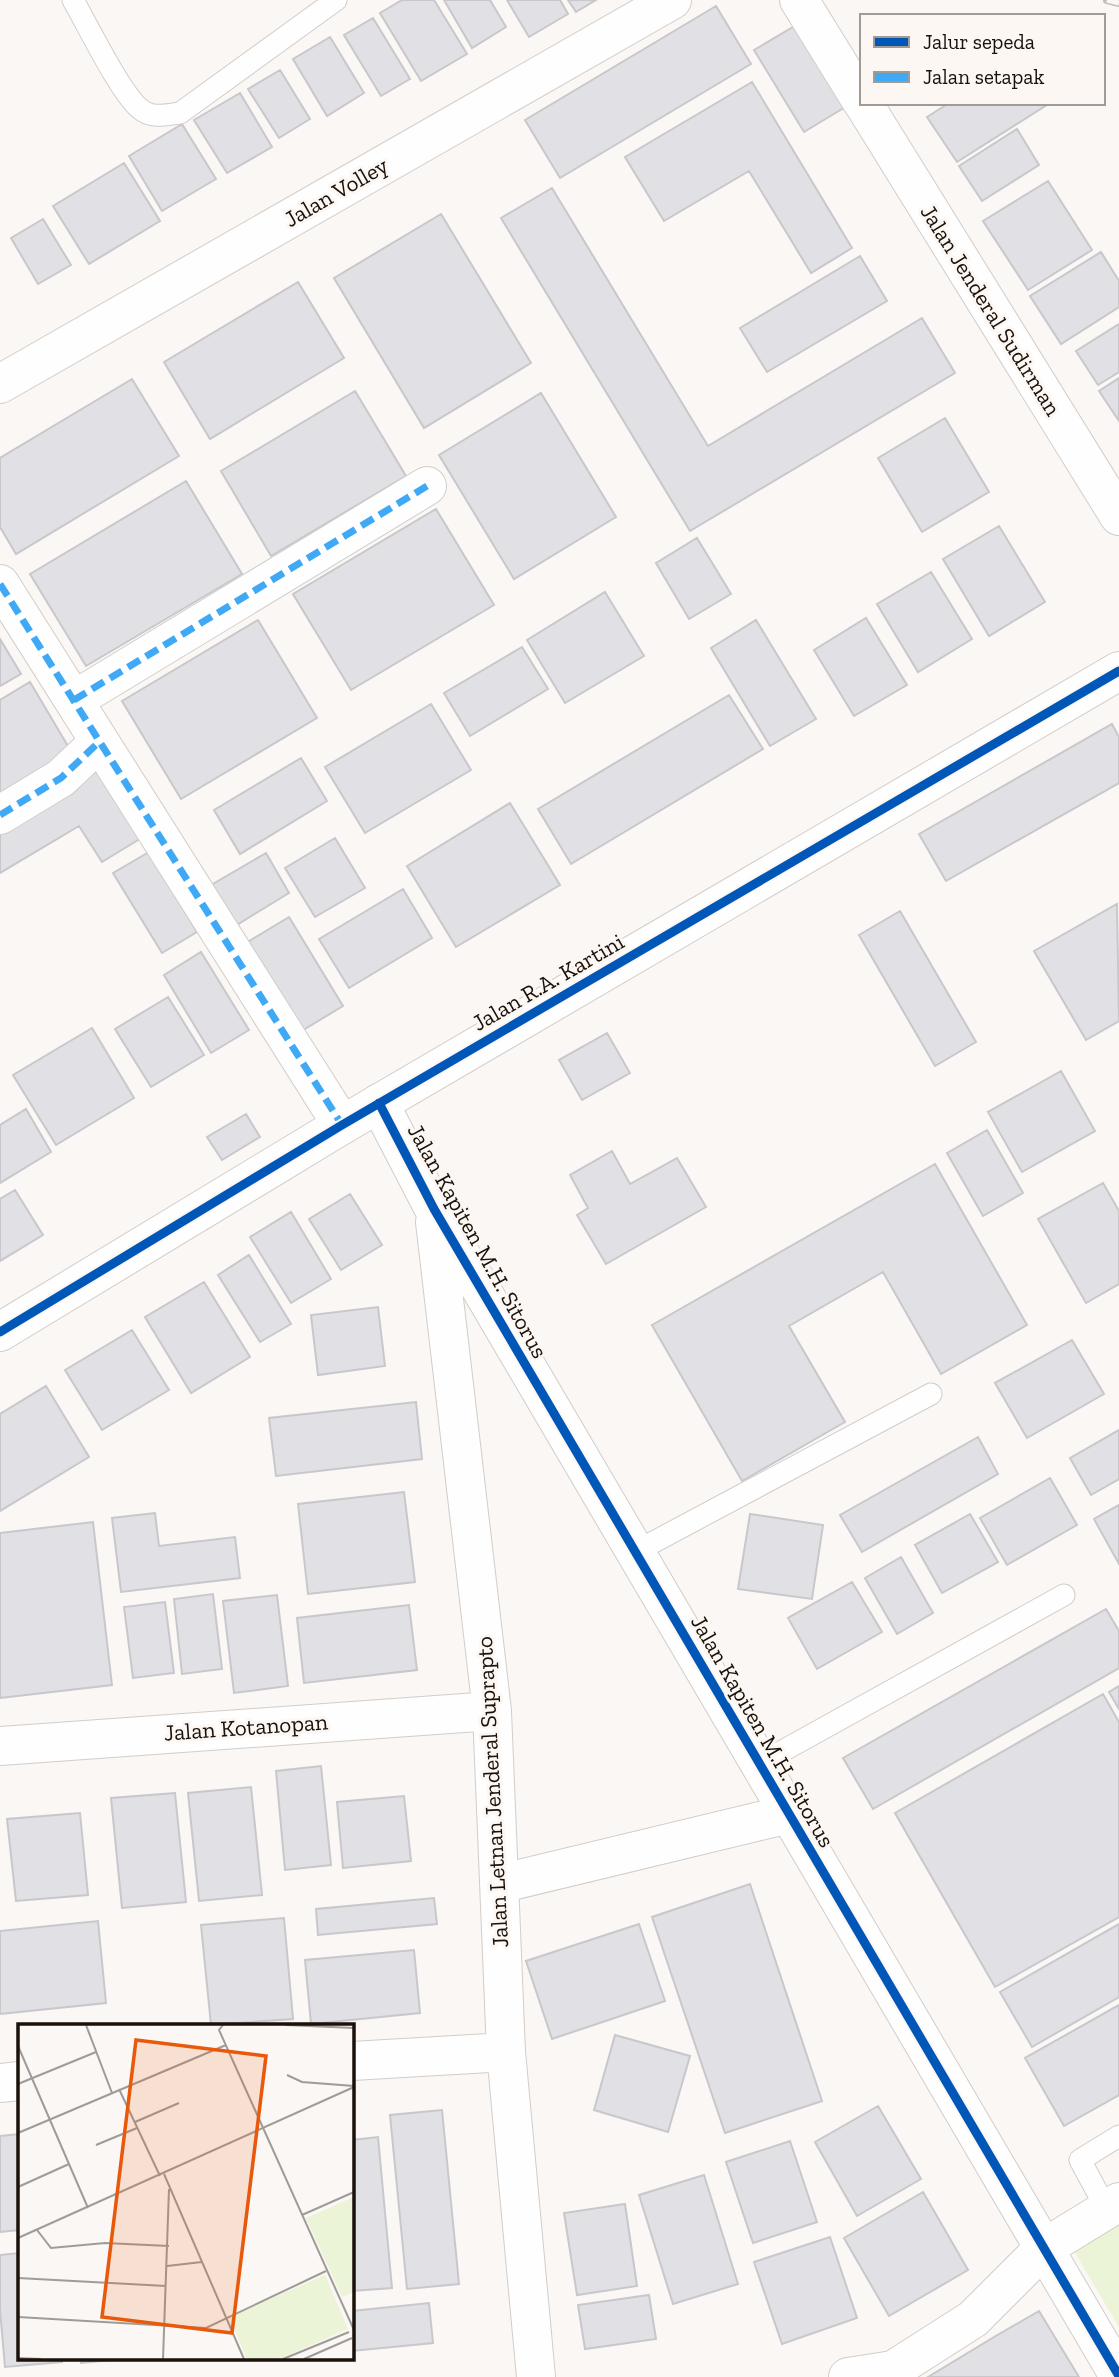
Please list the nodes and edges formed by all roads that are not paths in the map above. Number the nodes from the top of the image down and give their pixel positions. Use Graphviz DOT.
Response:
graph roads {
  1 [pos="73,0"];
  2 [pos="336,0"];
  3 [pos="671,0"];
  4 [pos="799,0"];
  5 [pos="860,100"];
  6 [pos="863,105"];
  7 [pos="0,384"];
  8 [pos="427,486"];
  9 [pos="1119,516"];
  10 [pos="0,584"];
  11 [pos="1119,671"];
  12 [pos="74,701"];
  13 [pos="99,742"];
  14 [pos="0,815"];
  15 [pos="379,1103"];
  16 [pos="342,1125"];
  17 [pos="434,1209"];
  18 [pos="0,1332"];
  19 [pos="931,1394"];
  20 [pos="635,1552"];
  21 [pos="1064,1595"];
  22 [pos="492,1711"];
  23 [pos="0,1746"];
  24 [pos="759,1763"];
  25 [pos="789,1814"];
  26 [pos="499,1884"];
  27 [pos="506,2052"];
  28 [pos="354,2061"];
  29 [pos="18,2081"];
  30 [pos="0,2082"];
  31 [pos="1119,2136"];
  32 [pos="1113,2206"];
  33 [pos="1044,2248"];
  34 [pos="1119,2376"];
  35 [pos="536,2377"];
  36 [pos="848,2377"];
  1 -- 2 [label="lane"];
  3 -- 7 [label="street, Jalan Volley"];
  4 -- 5 [label="street, Jalan Jenderal Sudirman"];
  6 -- 9 [label="street, Jalan Jenderal Sudirman"];
  8 -- 12 [label="street"];
  10 -- 12 [label="street"];
  11 -- 15 [label="street, Jalan R.A. Kartini"];
  12 -- 13 [label="street"];
  13 -- 14 [label="street"];
  13 -- 16 [label="street"];
  15 -- 16 [label="street, Jalan R.A. Kartini"];
  15 -- 17 [label="street, Jalan Kapiten M.H. Sitorus"];
  16 -- 18 [label="street, Jalan R.A. Kartini"];
  17 -- 20 [label="street, Jalan Kapiten M.H. Sitorus"];
  17 -- 22 [label="street, Jalan Letnan Jenderal Suprapto"];
  19 -- 20 [label="lane"];
  20 -- 24 [label="street, Jalan Kapiten M.H. Sitorus"];
  21 -- 24 [label="lane"];
  22 -- 23 [label="street, Jalan Kotanopan"];
  22 -- 26 [label="street, Jalan Letnan Jenderal Suprapto"];
  24 -- 25 [label="street, Jalan Kapiten M.H. Sitorus"];
  25 -- 26 [label="street"];
  25 -- 33 [label="street, Jalan Kapiten M.H. Sitorus"];
  26 -- 27 [label="street, Jalan Letnan Jenderal Suprapto"];
  27 -- 28 [label="street"];
  27 -- 35 [label="street, Jalan Letnan Jenderal Suprapto"];
  29 -- 30 [label="street"];
  31 -- 32 [label="lane"];
  32 -- 33 [label="street"];
  33 -- 34 [label="street, Jalan Kapiten M.H. Sitorus"];
  33 -- 36 [label="street"];
}
